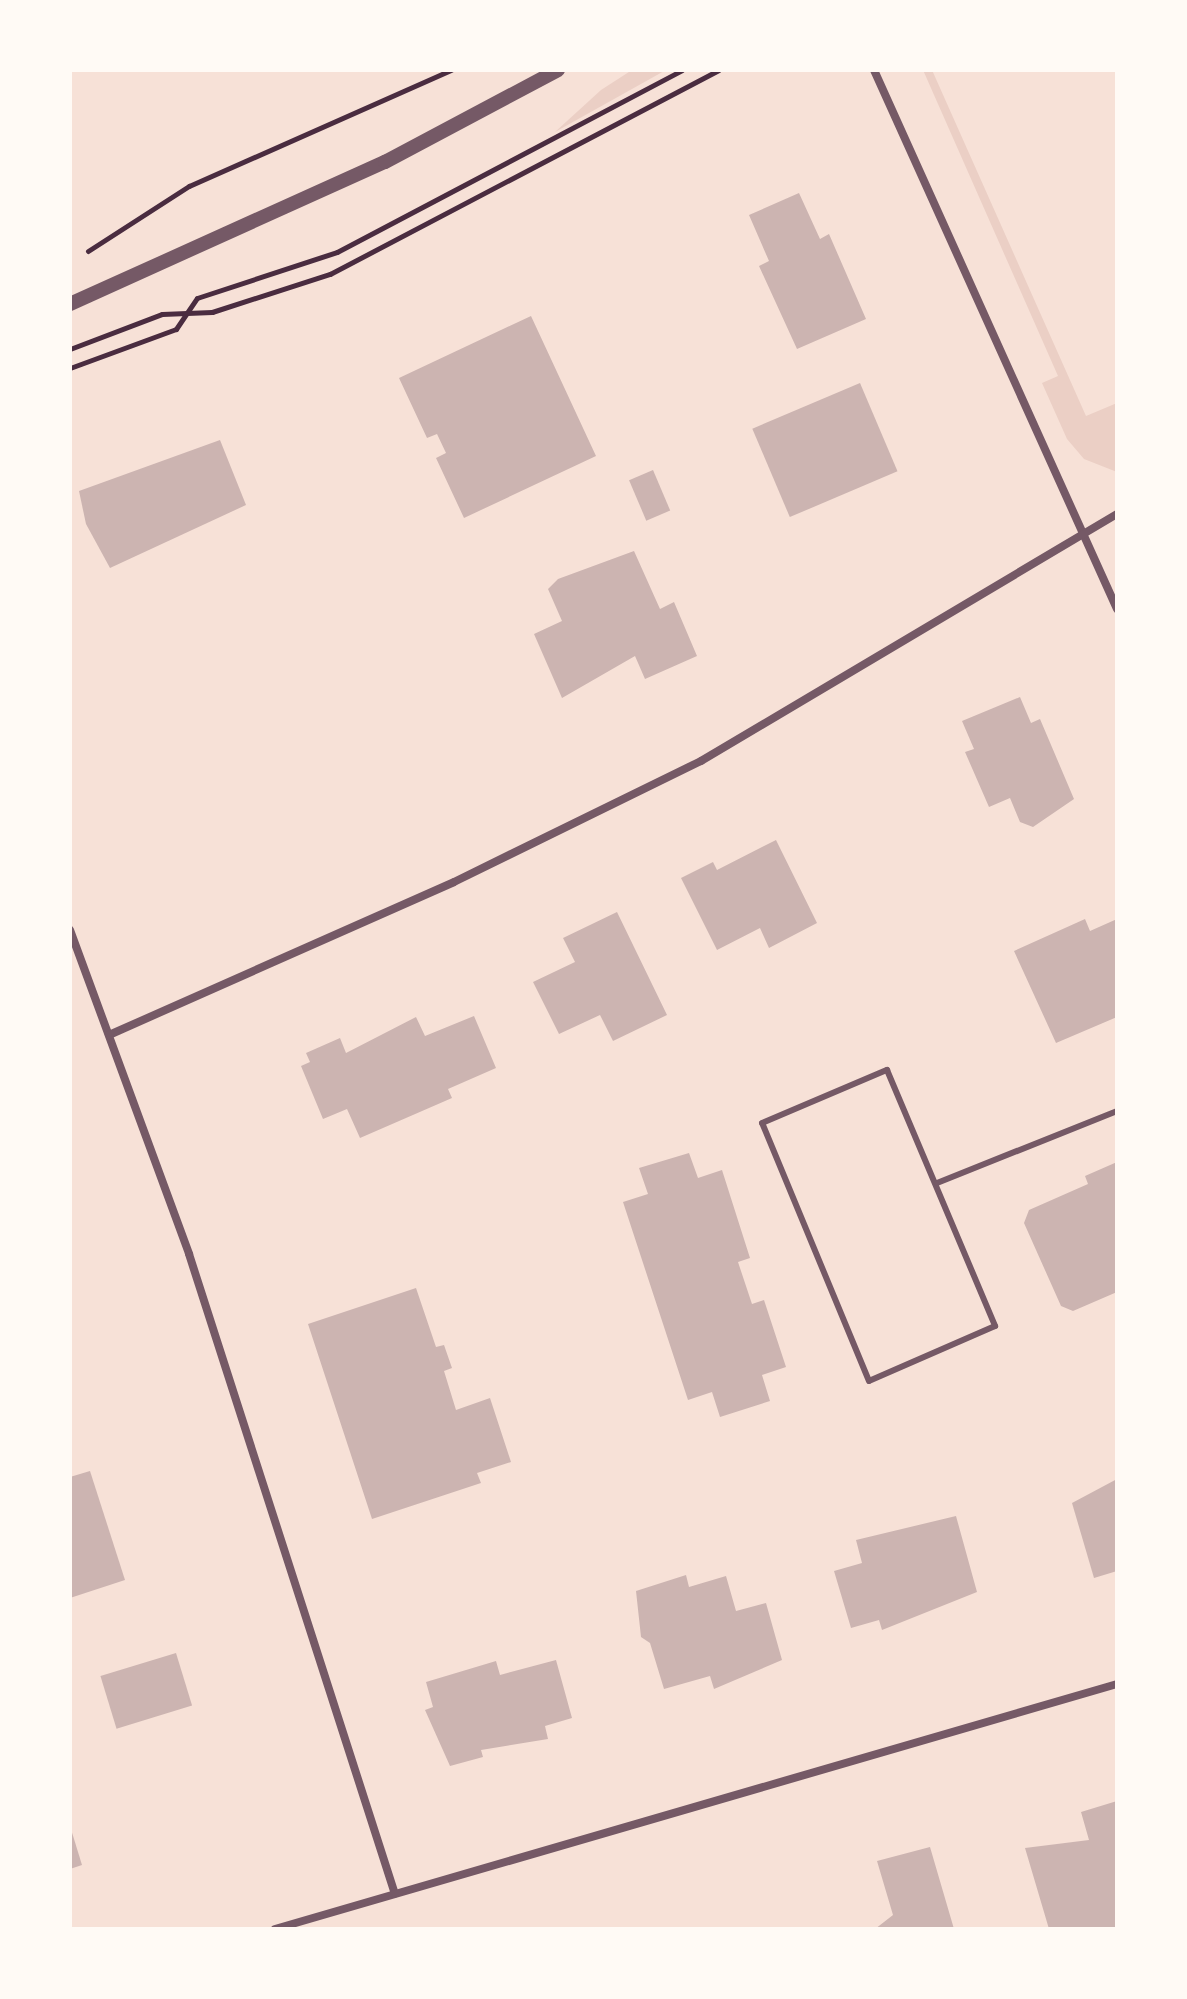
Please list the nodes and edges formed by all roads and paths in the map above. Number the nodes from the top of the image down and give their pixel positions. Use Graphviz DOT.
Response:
graph roads {
  1 [pos="451,70"];
  2 [pos="558,70"];
  3 [pos="682,70"];
  4 [pos="719,70"];
  5 [pos="874,70"];
  6 [pos="79,256"];
  7 [pos="70,304"];
  8 [pos="187,314"];
  9 [pos="70,349"];
  10 [pos="70,368"];
  11 [pos="1117,514"];
  12 [pos="1081,529"];
  13 [pos="1117,609"];
  14 [pos="70,930"];
  15 [pos="109,1035"];
  16 [pos="1117,1111"];
  17 [pos="937,1183"];
  18 [pos="1117,1684"];
  19 [pos="395,1894"];
  20 [pos="275,1929"];
  1 -- 6 [label="path"];
  2 -- 7 [label="street"];
  3 -- 8 [label="path"];
  4 -- 8 [label="path"];
  5 -- 12 [label="street"];
  8 -- 9 [label="path"];
  8 -- 10 [label="path"];
  11 -- 12 [label="street"];
  12 -- 13 [label="street"];
  12 -- 15 [label="street"];
  14 -- 15 [label="street"];
  15 -- 19 [label="street"];
  16 -- 17 [label="lane"];
  17 -- 17 [label="lane"];
  18 -- 19 [label="street"];
  19 -- 20 [label="street"];
}
